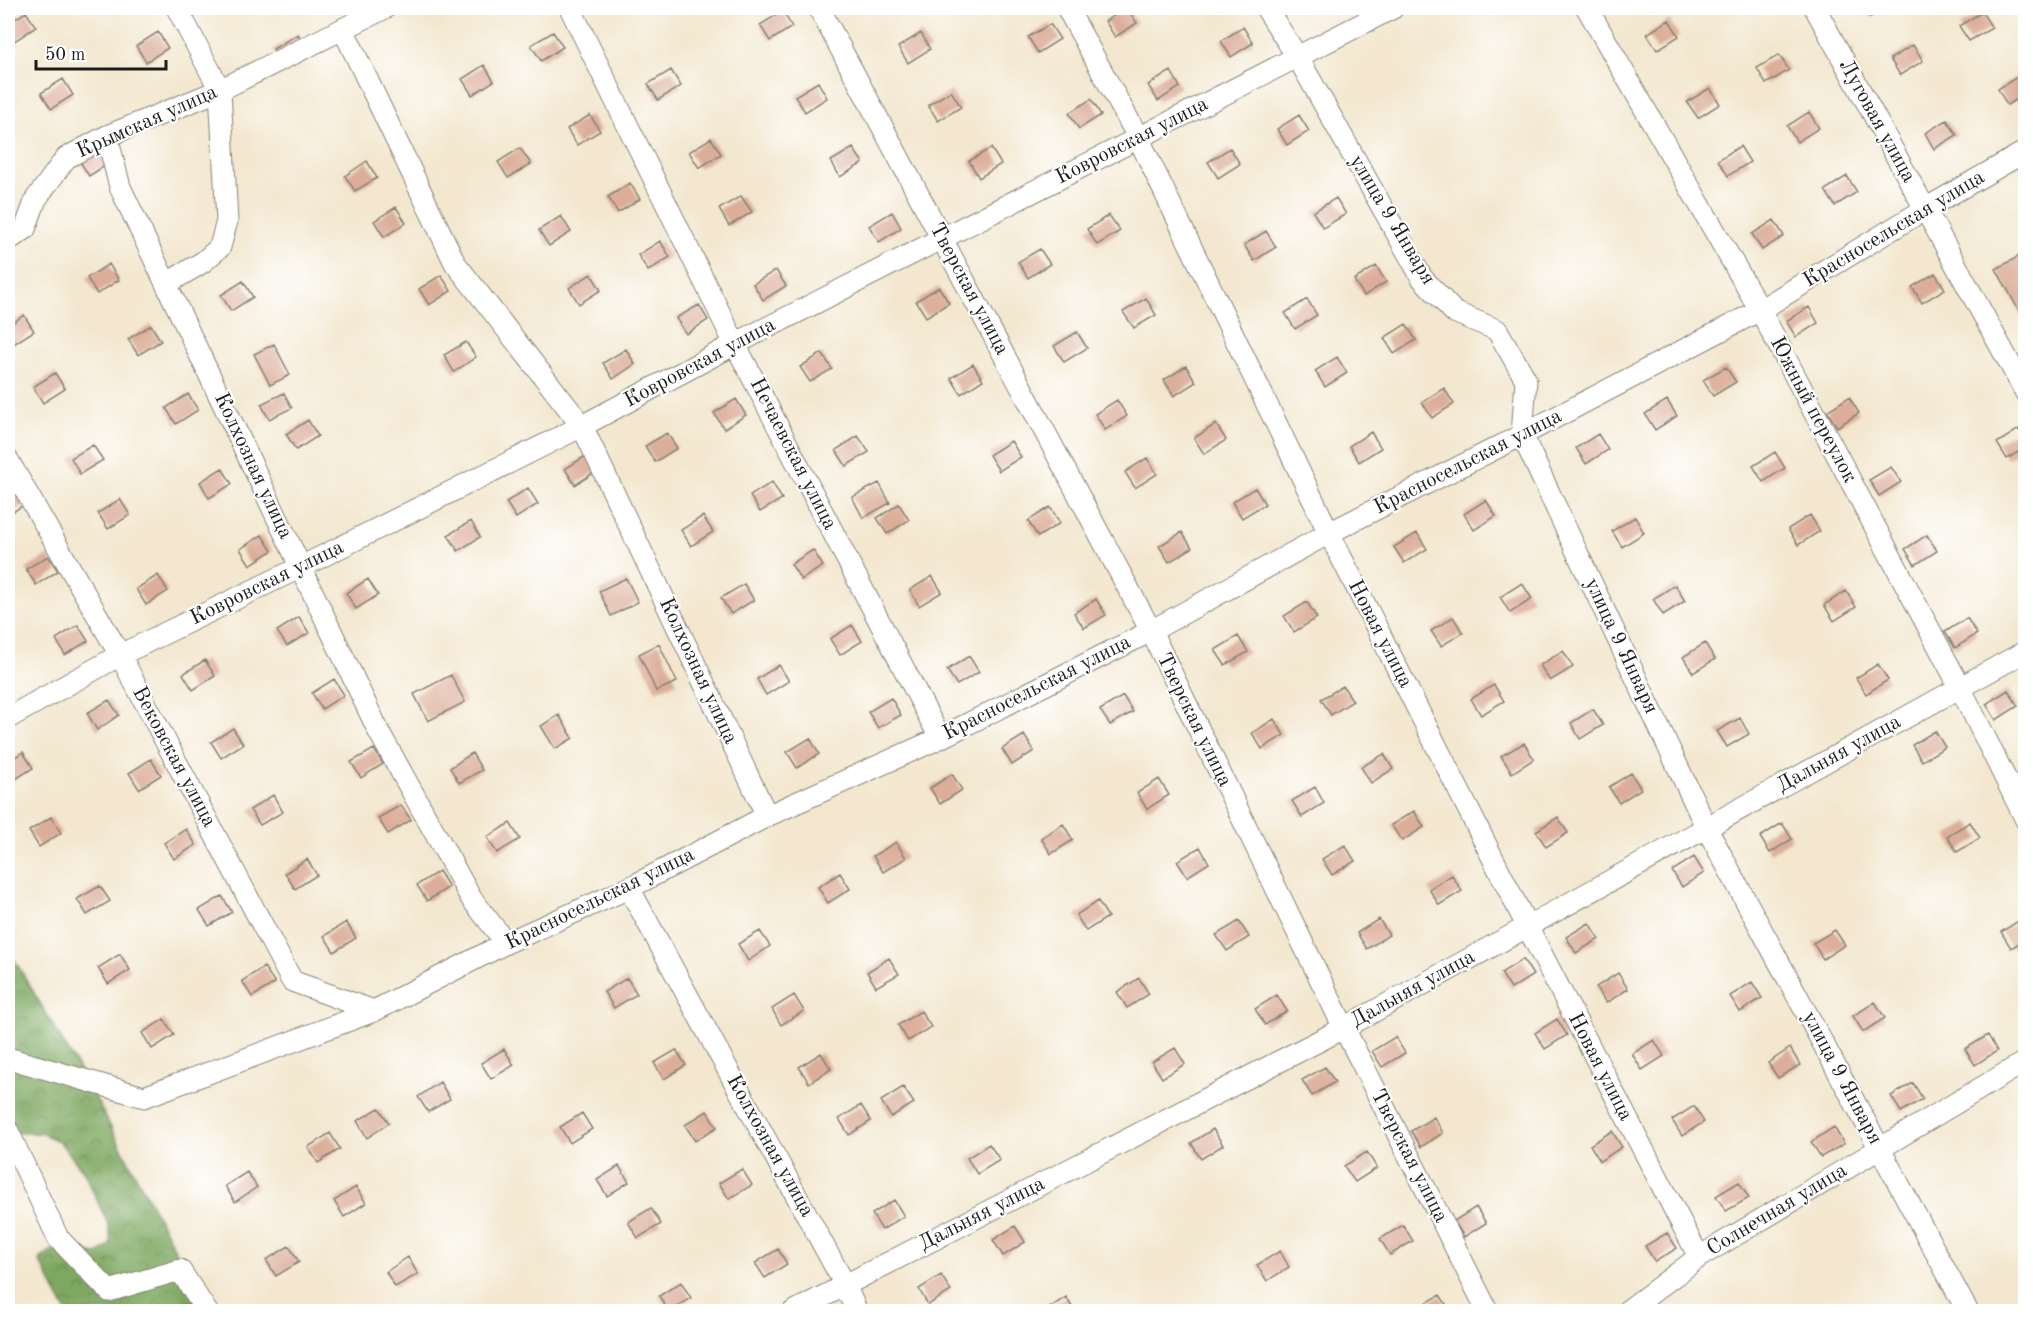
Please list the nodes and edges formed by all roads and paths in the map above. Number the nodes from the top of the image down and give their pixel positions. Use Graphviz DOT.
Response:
graph roads {
  1 [pos="177,8"];
  2 [pos="385,8"];
  3 [pos="570,8"];
  4 [pos="819,8"];
  5 [pos="1067,8"];
  6 [pos="1266,8"];
  7 [pos="1393,8"];
  8 [pos="1587,8"];
  9 [pos="1815,8"];
  10 [pos="343,29"];
  11 [pos="1298,58"];
  12 [pos="220,90"];
  13 [pos="107,136"];
  14 [pos="1138,137"];
  15 [pos="2025,151"];
  16 [pos="1925,209"];
  17 [pos="942,239"];
  18 [pos="8,240"];
  19 [pos="166,284"];
  20 [pos="1760,310"];
  21 [pos="735,344"];
  22 [pos="2025,393"];
  23 [pos="582,426"];
  24 [pos="1522,435"];
  25 [pos="8,460"];
  26 [pos="1329,533"];
  27 [pos="301,567"];
  28 [pos="1151,631"];
  29 [pos="2025,651"];
  30 [pos="120,655"];
  31 [pos="1960,687"];
  32 [pos="8,718"];
  33 [pos="940,738"];
  34 [pos="767,816"];
  35 [pos="2025,820"];
  36 [pos="1706,827"];
  37 [pos="629,888"];
  38 [pos="1527,926"];
  39 [pos="506,943"];
  40 [pos="374,1011"];
  41 [pos="1344,1028"];
  42 [pos="8,1058"];
  43 [pos="2025,1061"];
  44 [pos="8,1131"];
  45 [pos="1880,1149"];
  46 [pos="1699,1257"];
  47 [pos="845,1285"];
  48 [pos="207,1311"];
  49 [pos="792,1311"];
  50 [pos="857,1311"];
  51 [pos="1488,1311"];
  52 [pos="1626,1311"];
  53 [pos="1968,1311"];
  1 -- 12 [label="street"];
  2 -- 10 [label="street, Крымская улица"];
  3 -- 21 [label="street, Нечаевская улица"];
  4 -- 17 [label="street, Тверская улица"];
  5 -- 14 [label="street, Новая улица"];
  6 -- 11 [label="street, улица 9 Января"];
  7 -- 11 [label="street, Ковровская улица"];
  8 -- 20 [label="street, Южный переулок"];
  9 -- 16 [label="street, Луговая улица"];
  10 -- 12 [label="street, Крымская улица"];
  10 -- 23 [label="street, Колхозная улица"];
  11 -- 14 [label="street, Ковровская улица"];
  11 -- 24 [label="street, улица 9 Января"];
  12 -- 13 [label="street, Крымская улица"];
  12 -- 19 [label="street"];
  13 -- 18 [label="street, Крымская улица"];
  13 -- 19 [label="street, Колхозная улица"];
  14 -- 17 [label="street, Ковровская улица"];
  14 -- 26 [label="street, Новая улица"];
  15 -- 16 [label="street, Красносельская улица"];
  16 -- 20 [label="street, Красносельская улица"];
  16 -- 22 [label="street, Луговая улица"];
  17 -- 21 [label="street, Ковровская улица"];
  17 -- 28 [label="street, Тверская улица"];
  19 -- 27 [label="street, Колхозная улица"];
  20 -- 24 [label="street, Красносельская улица"];
  20 -- 31 [label="street, Южный переулок"];
  21 -- 23 [label="street, Ковровская улица"];
  21 -- 33 [label="street, Нечаевская улица"];
  23 -- 27 [label="street, Ковровская улица"];
  23 -- 34 [label="street, Колхозная улица"];
  24 -- 26 [label="street, Красносельская улица"];
  24 -- 36 [label="street, улица 9 Января"];
  25 -- 30 [label="street, Вековская улица"];
  26 -- 28 [label="street, Красносельская улица"];
  26 -- 38 [label="street, Новая улица"];
  27 -- 30 [label="street, Ковровская улица"];
  27 -- 39 [label="street, Колхозная улица"];
  28 -- 33 [label="street, Красносельская улица"];
  28 -- 41 [label="street, Тверская улица"];
  29 -- 31 [label="street, Дальняя улица"];
  30 -- 32 [label="street, Ковровская улица"];
  30 -- 40 [label="street, Вековская улица"];
  31 -- 35 [label="street, Южный переулок"];
  31 -- 36 [label="street, Дальняя улица"];
  33 -- 34 [label="street, Красносельская улица"];
  34 -- 37 [label="street, Красносельская улица"];
  36 -- 38 [label="street, Дальняя улица"];
  36 -- 45 [label="street, улица 9 Января"];
  37 -- 39 [label="street, Красносельская улица"];
  37 -- 47 [label="street, Колхозная улица"];
  38 -- 41 [label="street, Дальняя улица"];
  38 -- 46 [label="street, Новая улица"];
  39 -- 40 [label="street, Красносельская улица"];
  40 -- 42 [label="street, Красносельская улица"];
  41 -- 47 [label="street, Дальняя улица"];
  41 -- 51 [label="street, Тверская улица"];
  43 -- 45 [label="street, Солнечная улица"];
  44 -- 48 [label="street"];
  45 -- 46 [label="street, Солнечная улица"];
  45 -- 53 [label="street, улица 9 Января"];
  46 -- 52 [label="street, Солнечная улица"];
  47 -- 49 [label="street, Дальняя улица"];
  47 -- 50 [label="street, Колхозная улица"];
}
